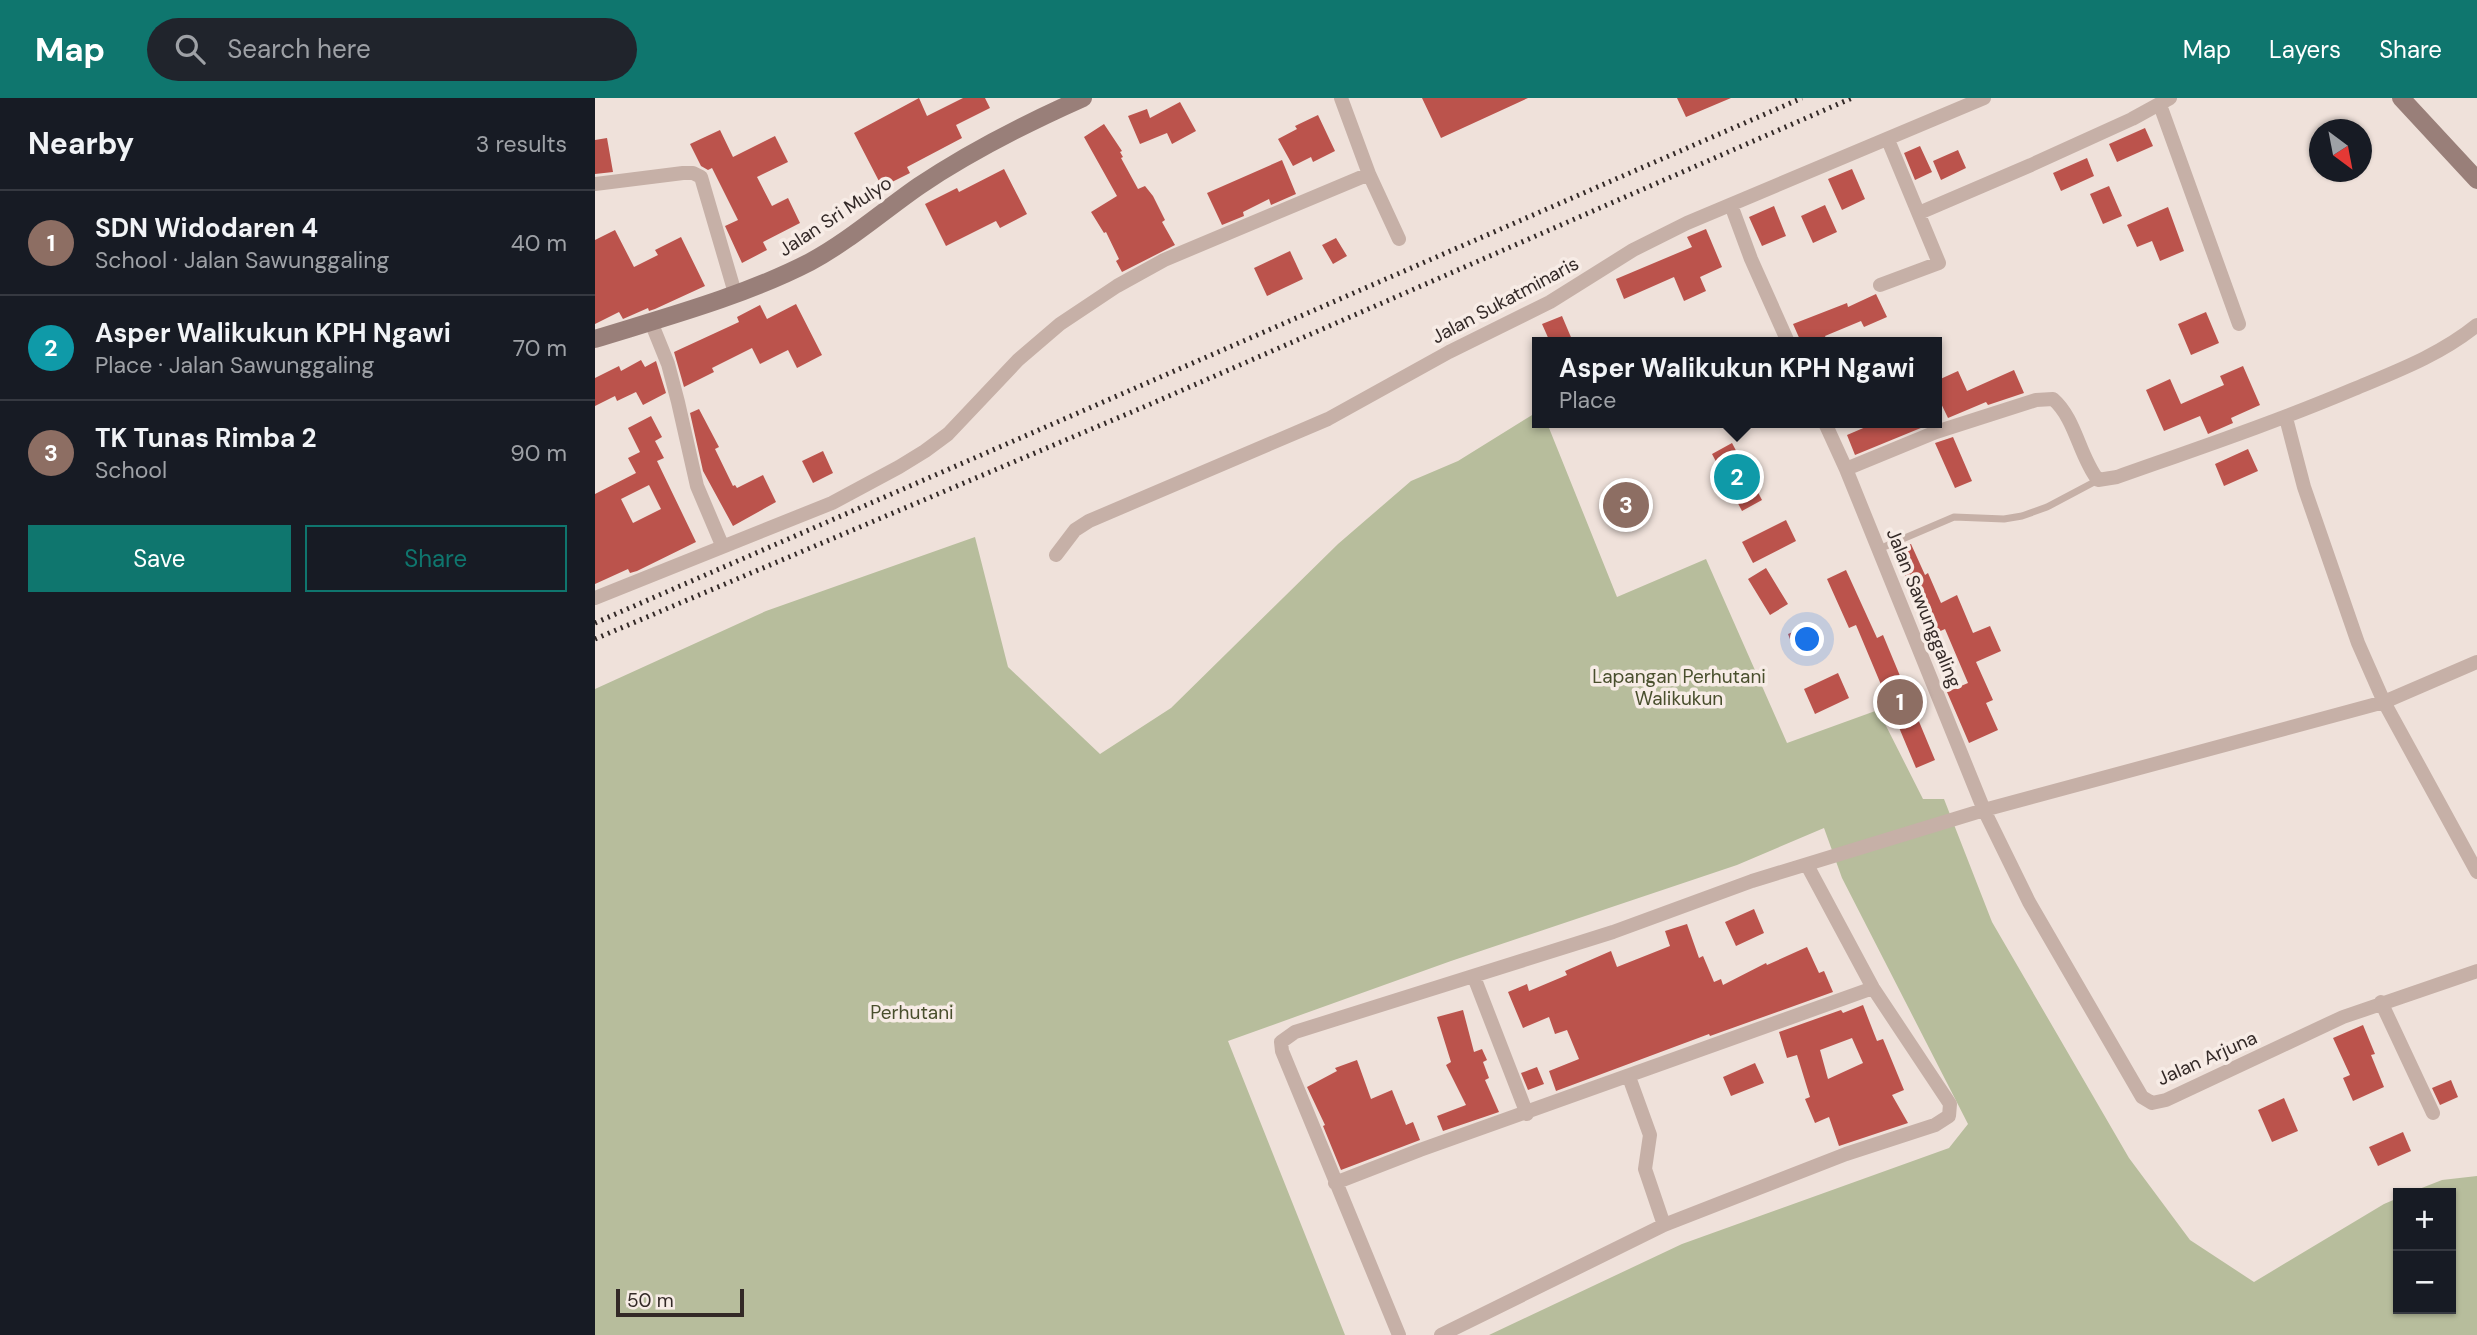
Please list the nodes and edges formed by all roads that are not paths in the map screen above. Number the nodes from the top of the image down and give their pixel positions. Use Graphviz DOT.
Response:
graph roads {
  1 [pos="1083,98"];
  2 [pos="1341,98"];
  3 [pos="1984,98"];
  4 [pos="2401,98"];
  5 [pos="2164,102"];
  6 [pos="1888,140"];
  7 [pos="1369,174"];
  8 [pos="2477,180"];
  9 [pos="595,184"];
  10 [pos="1731,205"];
  11 [pos="1919,212"];
  12 [pos="1399,239"];
  13 [pos="1880,285"];
  14 [pos="735,293"];
  15 [pos="651,322"];
  16 [pos="2239,324"];
  17 [pos="2477,325"];
  18 [pos="1787,337"];
  19 [pos="595,338"];
  20 [pos="2285,418"];
  21 [pos="1827,428"];
  22 [pos="1846,469"];
  23 [pos="2098,480"];
  24 [pos="722,545"];
  25 [pos="1879,549"];
  26 [pos="1056,555"];
  27 [pos="595,598"];
  28 [pos="2477,662"];
  29 [pos="2384,702"];
  30 [pos="1984,810"];
  31 [pos="1807,865"];
  32 [pos="2477,872"];
  33 [pos="2477,971"];
  34 [pos="1474,977"];
  35 [pos="1873,988"];
  36 [pos="2381,1002"];
  37 [pos="1629,1077"];
  38 [pos="2433,1112"];
  39 [pos="1527,1114"];
  40 [pos="1335,1184"];
  41 [pos="1664,1225"];
  42 [pos="1399,1335"];
  43 [pos="1441,1335"];
  1 -- 14 [label="main road, Jalan Sri Mulyo"];
  2 -- 7 [label="street"];
  3 -- 6 [label="street, Jalan Sukatminaris"];
  4 -- 8 [label="main road"];
  5 -- 11 [label="street"];
  5 -- 16 [label="street"];
  6 -- 10 [label="street, Jalan Sukatminaris"];
  6 -- 11 [label="street"];
  7 -- 12 [label="street"];
  7 -- 24 [label="street"];
  9 -- 14 [label="street"];
  10 -- 18 [label="street"];
  10 -- 26 [label="street, Jalan Sukatminaris"];
  11 -- 13 [label="street"];
  14 -- 15 [label="main road, Jalan Sri Mulyo"];
  15 -- 19 [label="main road, Jalan Sri Mulyo"];
  15 -- 24 [label="street"];
  17 -- 20 [label="street"];
  20 -- 23 [label="street"];
  20 -- 29 [label="street"];
  21 -- 22 [label="street, Jalan Sawunggaling"];
  22 -- 23 [label="street"];
  22 -- 25 [label="street, Jalan Sawunggaling"];
  23 -- 25 [label="lane"];
  24 -- 27 [label="street"];
  25 -- 30 [label="street, Jalan Sawunggaling"];
  28 -- 29 [label="street"];
  29 -- 30 [label="street"];
  29 -- 32 [label="street"];
  30 -- 31 [label="street"];
  30 -- 36 [label="street, Jalan Arjuna"];
  31 -- 34 [label="street"];
  31 -- 35 [label="street"];
  33 -- 36 [label="street, Jalan Arjuna"];
  34 -- 39 [label="street"];
  34 -- 40 [label="street"];
  35 -- 37 [label="street"];
  35 -- 41 [label="street"];
  36 -- 38 [label="street"];
  37 -- 39 [label="street"];
  37 -- 41 [label="street"];
  39 -- 40 [label="street"];
  40 -- 42 [label="street"];
  41 -- 43 [label="street"];
}
